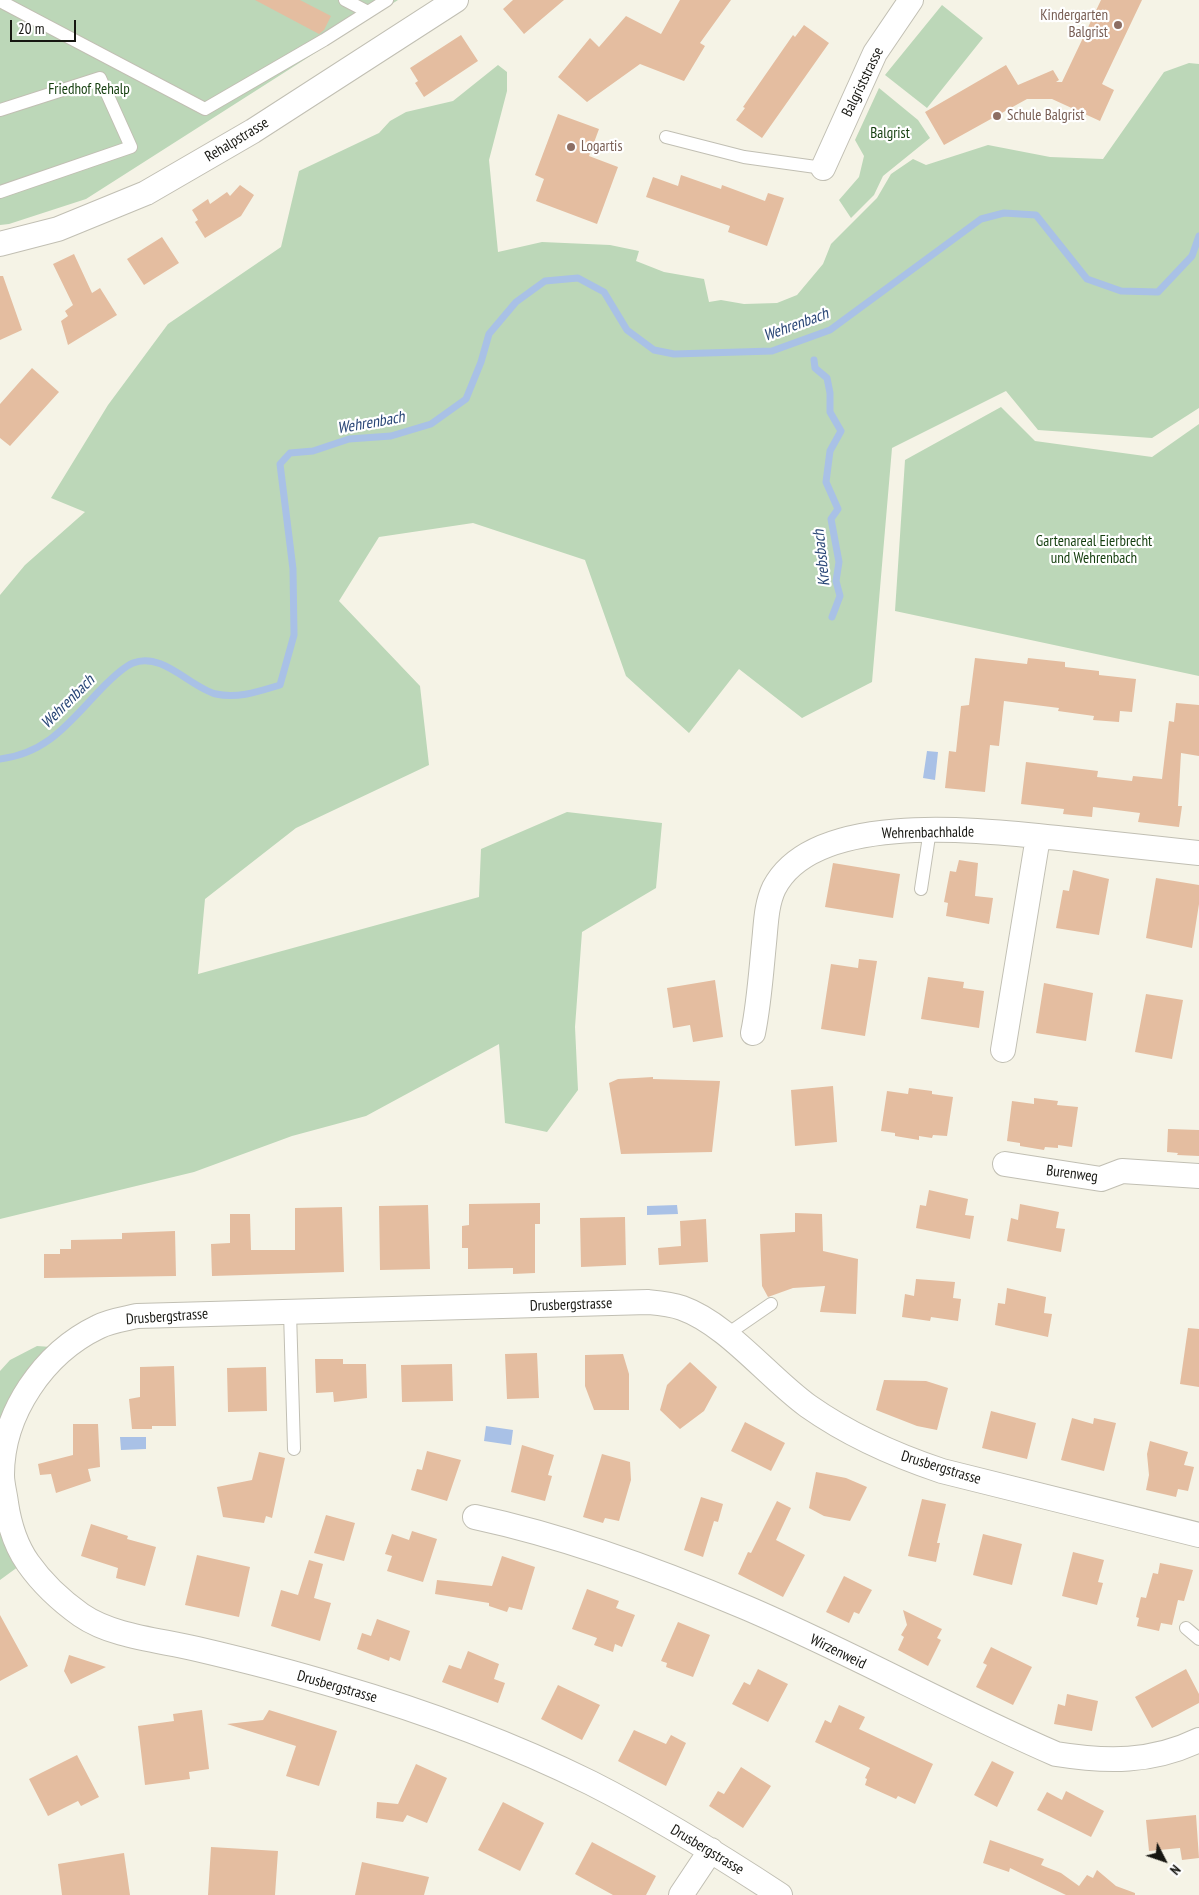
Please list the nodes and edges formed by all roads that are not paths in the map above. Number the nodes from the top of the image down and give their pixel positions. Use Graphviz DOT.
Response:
graph roads {
  1 [pos="344,0"];
  2 [pos="387,0"];
  3 [pos="456,0"];
  4 [pos="911,0"];
  5 [pos="1,2"];
  6 [pos="368,12"];
  7 [pos="110,57"];
  8 [pos="100,78"];
  9 [pos="0,110"];
  10 [pos="666,137"];
  11 [pos="823,168"];
  12 [pos="0,192"];
  13 [pos="0,244"];
  14 [pos="930,830"];
  15 [pos="1038,837"];
  16 [pos="1199,853"];
  17 [pos="921,889"];
  18 [pos="753,1033"];
  19 [pos="1003,1050"];
  20 [pos="1004,1164"];
  21 [pos="1199,1176"];
  22 [pos="771,1304"];
  23 [pos="290,1312"];
  24 [pos="726,1335"];
  25 [pos="294,1448"];
  26 [pos="475,1517"];
  27 [pos="1199,1535"];
  28 [pos="1186,1628"];
  29 [pos="1199,1639"];
  30 [pos="1199,1740"];
  31 [pos="711,1850"];
  32 [pos="681,1895"];
  33 [pos="780,1895"];
  1 -- 6 [label="lane"];
  2 -- 6 [label="lane"];
  3 -- 13 [label="street, Rehalpstrasse"];
  4 -- 11 [label="street, Balgriststrasse"];
  5 -- 7 [label="lane"];
  6 -- 7 [label="lane"];
  7 -- 8 [label="lane"];
  8 -- 9 [label="lane"];
  8 -- 12 [label="lane"];
  10 -- 11 [label="lane"];
  14 -- 15 [label="street, Wehrenbachhalde"];
  14 -- 17 [label="lane"];
  14 -- 18 [label="street, Wehrenbachhalde"];
  15 -- 16 [label="street, Wehrenbachhalde"];
  15 -- 19 [label="street"];
  20 -- 21 [label="street, Burenweg"];
  22 -- 24 [label="lane"];
  23 -- 24 [label="street, Drusbergstrasse"];
  23 -- 25 [label="lane"];
  23 -- 31 [label="street, Drusbergstrasse"];
  24 -- 27 [label="street, Drusbergstrasse"];
  26 -- 30 [label="street, Wirzenweid"];
  28 -- 29 [label="lane"];
  31 -- 32 [label="street"];
  31 -- 33 [label="street, Drusbergstrasse"];
}
